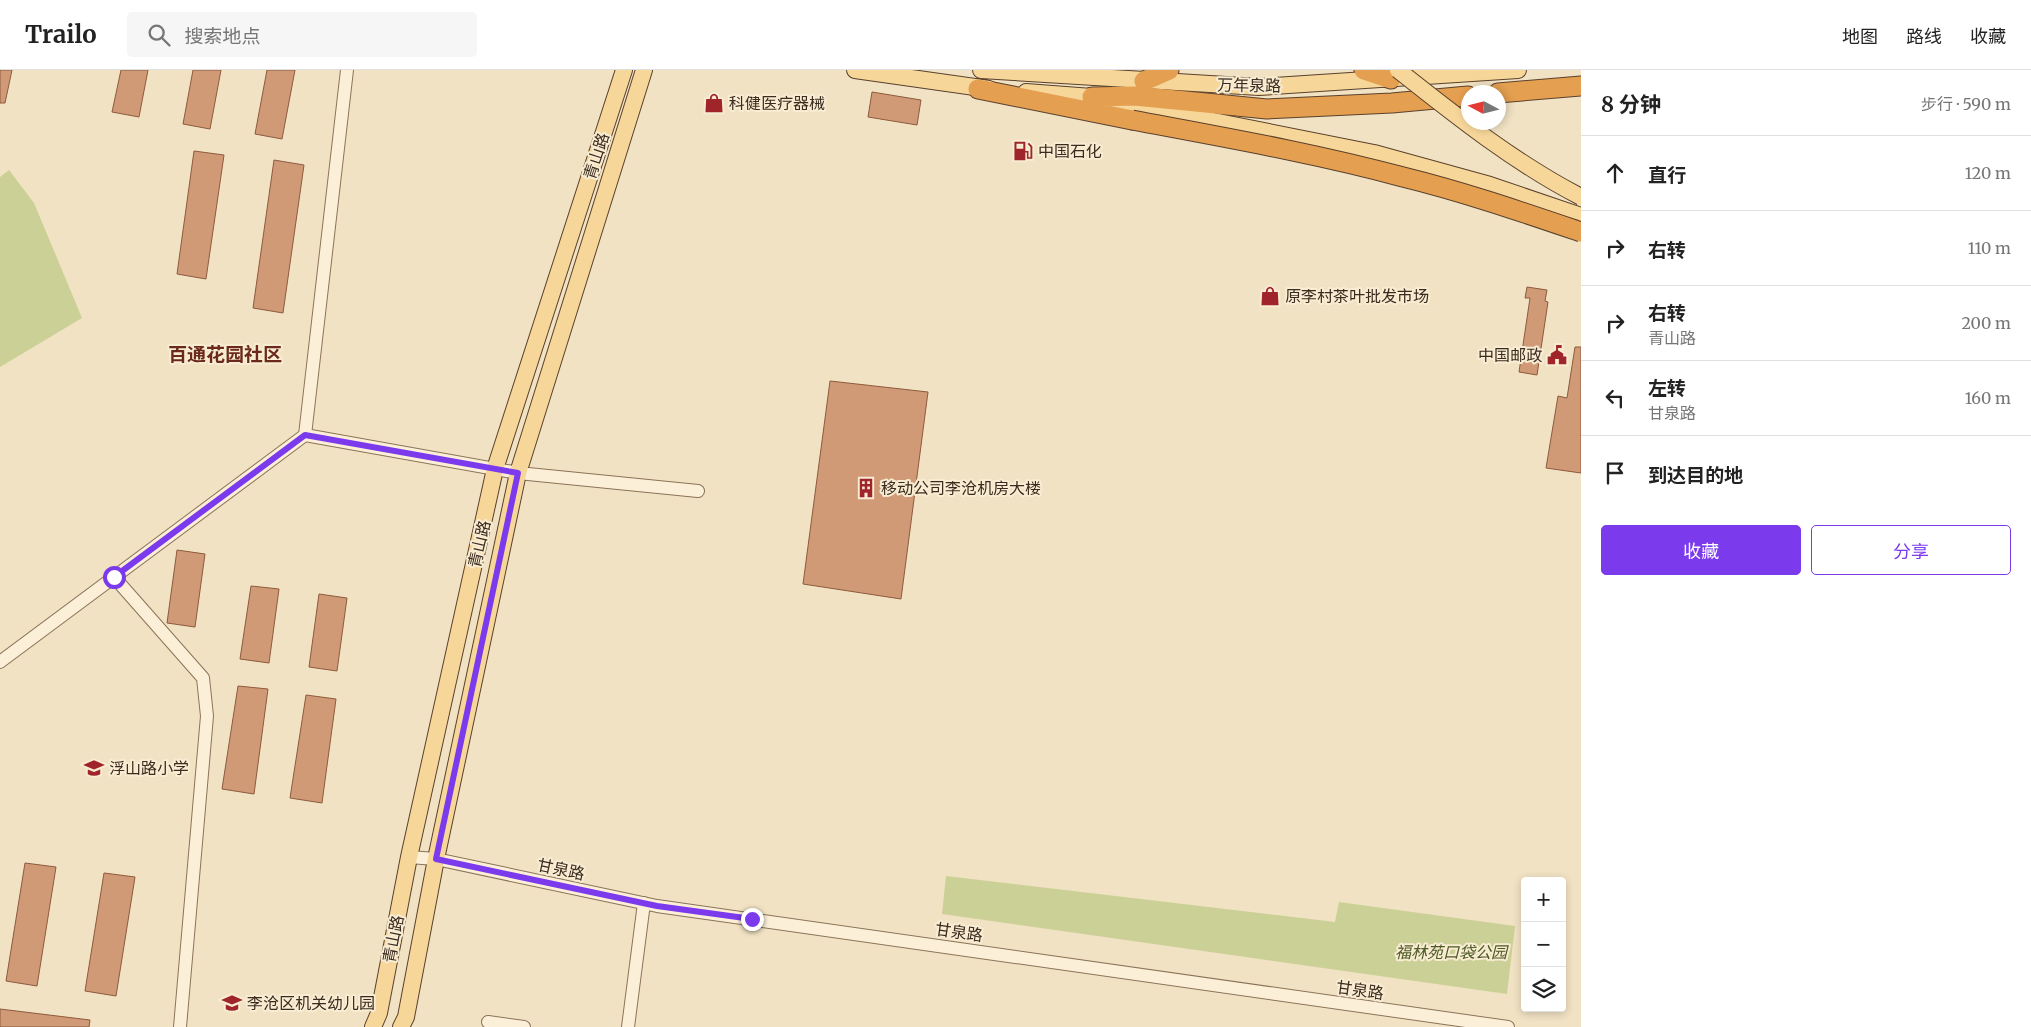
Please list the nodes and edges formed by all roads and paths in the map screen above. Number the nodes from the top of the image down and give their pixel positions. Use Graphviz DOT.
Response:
graph roads {
  1 [pos="347,70"];
  2 [pos="624,70"];
  3 [pos="644,70"];
  4 [pos="855,70"];
  5 [pos="981,70"];
  6 [pos="1169,70"];
  7 [pos="1364,70"];
  8 [pos="1518,70"];
  9 [pos="1394,75"];
  10 [pos="1144,81"];
  11 [pos="1581,86"];
  12 [pos="978,89"];
  13 [pos="1506,92"];
  14 [pos="1092,97"];
  15 [pos="1461,97"];
  16 [pos="1581,197"];
  17 [pos="1581,216"];
  18 [pos="1581,232"];
  19 [pos="305,435"];
  20 [pos="496,469"];
  21 [pos="518,473"];
  22 [pos="698,491"];
  23 [pos="114,577"];
  24 [pos="0,662"];
  25 [pos="409,857"];
  26 [pos="436,859"];
  27 [pos="644,903"];
  28 [pos="488,1022"];
  29 [pos="180,1027"];
  30 [pos="373,1027"];
  31 [pos="401,1027"];
  32 [pos="524,1027"];
  33 [pos="628,1027"];
  34 [pos="1508,1027"];
  1 -- 19 [label="street"];
  2 -- 20 [label="main road, 青山路"];
  3 -- 21 [label="main road, 青山路"];
  4 -- 12 [label="main road"];
  5 -- 10 [label="main road, 万年泉路"];
  6 -- 10 [label="highway"];
  7 -- 9 [label="highway"];
  8 -- 9 [label="main road, 万年泉路"];
  9 -- 10 [label="main road, 万年泉路"];
  9 -- 16 [label="main road, bridge"];
  11 -- 13 [label="highway"];
  12 -- 14 [label="main road"];
  12 -- 18 [label="highway, bridge"];
  14 -- 15 [label="highway"];
  14 -- 17 [label="main road"];
  19 -- 20 [label="street"];
  19 -- 23 [label="street"];
  20 -- 21 [label="street"];
  20 -- 25 [label="main road, 青山路"];
  21 -- 22 [label="street"];
  21 -- 26 [label="main road, 青山路"];
  23 -- 24 [label="street"];
  23 -- 29 [label="street"];
  25 -- 26 [label="street, 甘泉路"];
  25 -- 30 [label="main road, 青山路"];
  26 -- 27 [label="street, 甘泉路"];
  26 -- 31 [label="main road, 青山路"];
  27 -- 33 [label="street"];
  27 -- 34 [label="street, 甘泉路"];
  28 -- 32 [label="street"];
}
